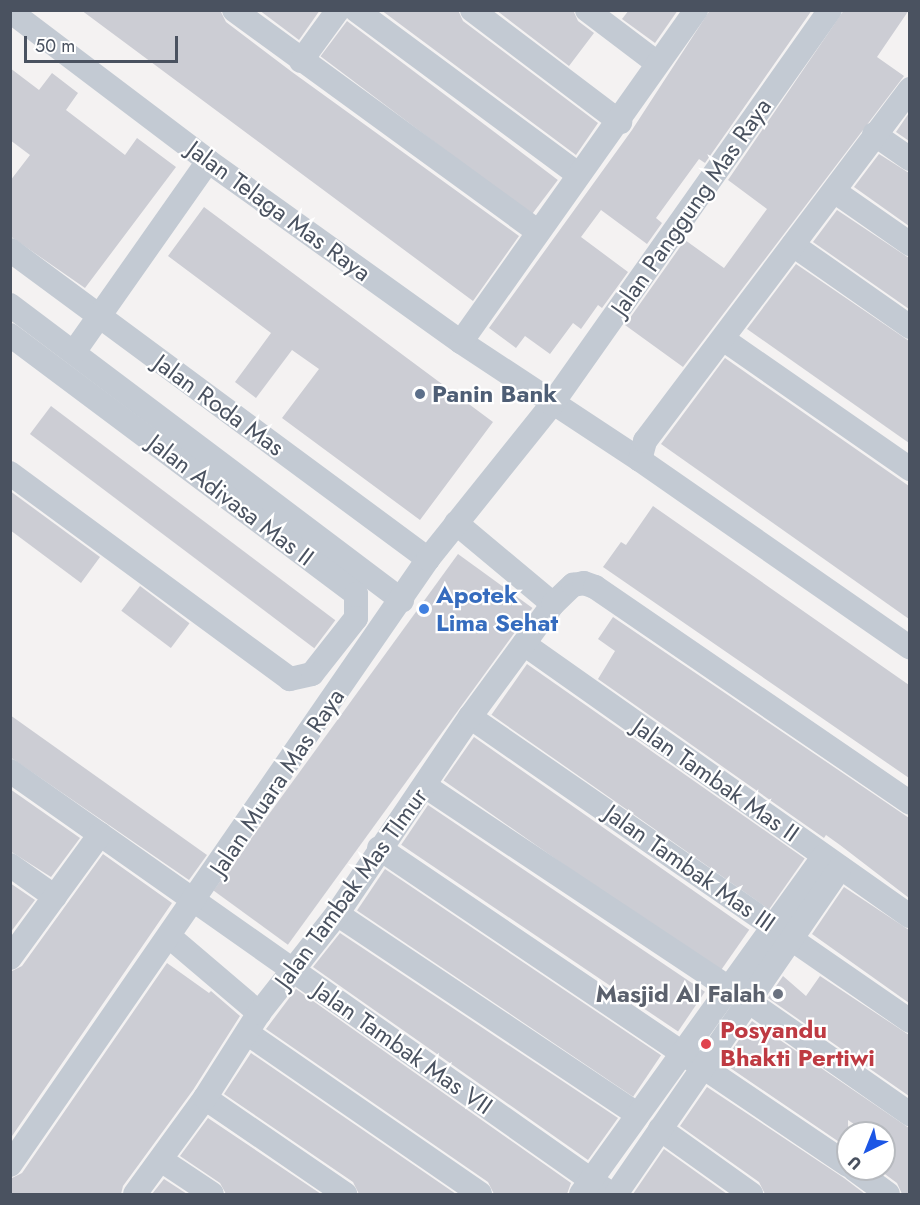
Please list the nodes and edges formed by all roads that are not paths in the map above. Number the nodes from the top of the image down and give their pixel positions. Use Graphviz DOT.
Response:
graph roads {
  1 [pos="234,10"];
  2 [pos="338,10"];
  3 [pos="356,10"];
  4 [pos="471,10"];
  5 [pos="587,10"];
  6 [pos="696,10"];
  7 [pos="830,10"];
  8 [pos="10,11"];
  9 [pos="301,61"];
  10 [pos="657,63"];
  11 [pos="909,89"];
  12 [pos="620,122"];
  13 [pos="874,134"];
  14 [pos="909,159"];
  15 [pos="208,161"];
  16 [pos="579,175"];
  17 [pos="834,191"];
  18 [pos="538,232"];
  19 [pos="909,244"];
  20 [pos="793,245"];
  21 [pos="10,250"];
  22 [pos="10,305"];
  23 [pos="98,315"];
  24 [pos="909,327"];
  25 [pos="10,335"];
  26 [pos="723,339"];
  27 [pos="461,342"];
  28 [pos="74,352"];
  29 [pos="552,404"];
  30 [pos="640,460"];
  31 [pos="909,469"];
  32 [pos="10,473"];
  33 [pos="456,523"];
  34 [pos="428,559"];
  35 [pos="402,600"];
  36 [pos="553,604"];
  37 [pos="524,644"];
  38 [pos="909,648"];
  39 [pos="470,717"];
  40 [pos="10,771"];
  41 [pos="425,786"];
  42 [pos="909,803"];
  43 [pos="100,834"];
  44 [pos="379,848"];
  45 [pos="832,862"];
  46 [pos="10,865"];
  47 [pos="55,897"];
  48 [pos="196,901"];
  49 [pos="337,914"];
  50 [pos="909,916"];
  51 [pos="781,931"];
  52 [pos="171,938"];
  53 [pos="11,956"];
  54 [pos="294,970"];
  55 [pos="727,987"];
  56 [pos="748,1001"];
  57 [pos="909,1021"];
  58 [pos="253,1023"];
  59 [pos="681,1055"];
  60 [pos="701,1069"];
  61 [pos="205,1098"];
  62 [pos="637,1114"];
  63 [pos="909,1114"];
  64 [pos="660,1129"];
  65 [pos="836,1157"];
  66 [pos="161,1160"];
  67 [pos="10,1165"];
  68 [pos="870,1181"];
  69 [pos="586,1187"];
  70 [pos="135,1194"];
  71 [pos="212,1194"];
  72 [pos="345,1194"];
  73 [pos="480,1194"];
  74 [pos="610,1194"];
  75 [pos="616,1194"];
  76 [pos="751,1194"];
  77 [pos="888,1194"];
  1 -- 9 [label="street"];
  2 -- 9 [label="street"];
  3 -- 16 [label="street"];
  4 -- 12 [label="street"];
  5 -- 10 [label="street"];
  6 -- 10 [label="street"];
  7 -- 29 [label="street, Jalan Panggung Mas Raya"];
  8 -- 15 [label="street, Jalan Telaga Mas Raya"];
  9 -- 18 [label="street"];
  10 -- 12 [label="street"];
  11 -- 13 [label="street"];
  12 -- 16 [label="street"];
  13 -- 14 [label="street"];
  13 -- 17 [label="street"];
  15 -- 23 [label="street"];
  15 -- 27 [label="street, Jalan Telaga Mas Raya"];
  16 -- 18 [label="street"];
  17 -- 19 [label="street"];
  17 -- 20 [label="street"];
  18 -- 27 [label="street"];
  20 -- 24 [label="street"];
  20 -- 26 [label="street"];
  21 -- 23 [label="street, Jalan Roda Mas"];
  22 -- 28 [label="street, Jalan Roda Mas"];
  23 -- 28 [label="street"];
  23 -- 34 [label="street, Jalan Roda Mas"];
  25 -- 32 [label="street, Jalan Adivasa Mas II"];
  26 -- 30 [label="street"];
  26 -- 31 [label="street"];
  27 -- 29 [label="street, Jalan Telaga Mas Raya"];
  28 -- 35 [label="street, Jalan Roda Mas"];
  29 -- 30 [label="street, Jalan Telaga Mas Raya"];
  29 -- 33 [label="street, Jalan Muara Mas Raya"];
  30 -- 38 [label="street, Jalan Telaga Mas Raya"];
  33 -- 34 [label="street, Jalan Muara Mas Raya"];
  33 -- 36 [label="street"];
  34 -- 35 [label="street, Jalan Muara Mas Raya"];
  35 -- 48 [label="street, Jalan Muara Mas Raya"];
  36 -- 37 [label="street, Jalan Tambak Mas TImur"];
  36 -- 42 [label="street, Jalan Tambak Mas TImur"];
  37 -- 39 [label="street, Jalan Tambak Mas TImur"];
  37 -- 45 [label="street, Jalan Tambak Mas II"];
  39 -- 41 [label="street, Jalan Tambak Mas TImur"];
  39 -- 51 [label="street, Jalan Tambak Mas III"];
  40 -- 43 [label="street, Jalan Tambak Mas VII"];
  41 -- 44 [label="street, Jalan Tambak Mas TImur"];
  41 -- 55 [label="street"];
  43 -- 47 [label="street"];
  43 -- 48 [label="street, Jalan Tambak Mas VII"];
  44 -- 49 [label="street, Jalan Tambak Mas TImur"];
  44 -- 59 [label="street"];
  45 -- 50 [label="street, Jalan Tambak Mas II"];
  45 -- 51 [label="street"];
  46 -- 47 [label="street"];
  47 -- 53 [label="street"];
  48 -- 52 [label="street, Jalan Muara Mas Raya"];
  48 -- 54 [label="street, Jalan Tambak Mas VII"];
  49 -- 54 [label="street, Jalan Tambak Mas TImur"];
  49 -- 62 [label="street"];
  51 -- 55 [label="street"];
  51 -- 56 [label="street"];
  51 -- 57 [label="street, Jalan Tambak Mas III"];
  52 -- 58 [label="street"];
  52 -- 67 [label="street, Jalan Muara Mas Raya"];
  54 -- 58 [label="street, Jalan Tambak Mas TImur"];
  54 -- 69 [label="street, Jalan Tambak Mas VII"];
  55 -- 59 [label="street"];
  56 -- 60 [label="street"];
  56 -- 63 [label="street"];
  58 -- 61 [label="street, Jalan Tambak Mas TImur"];
  58 -- 73 [label="street"];
  59 -- 60 [label="street"];
  59 -- 62 [label="street"];
  60 -- 64 [label="street"];
  60 -- 65 [label="street"];
  61 -- 66 [label="street, Jalan Tambak Mas TImur"];
  61 -- 72 [label="street"];
  62 -- 69 [label="street"];
  64 -- 75 [label="street"];
  64 -- 76 [label="street"];
  66 -- 70 [label="street, Jalan Tambak Mas TImur"];
  66 -- 71 [label="street"];
  68 -- 77 [label="street"];
  69 -- 74 [label="street, Jalan Tambak Mas VII"];
}
